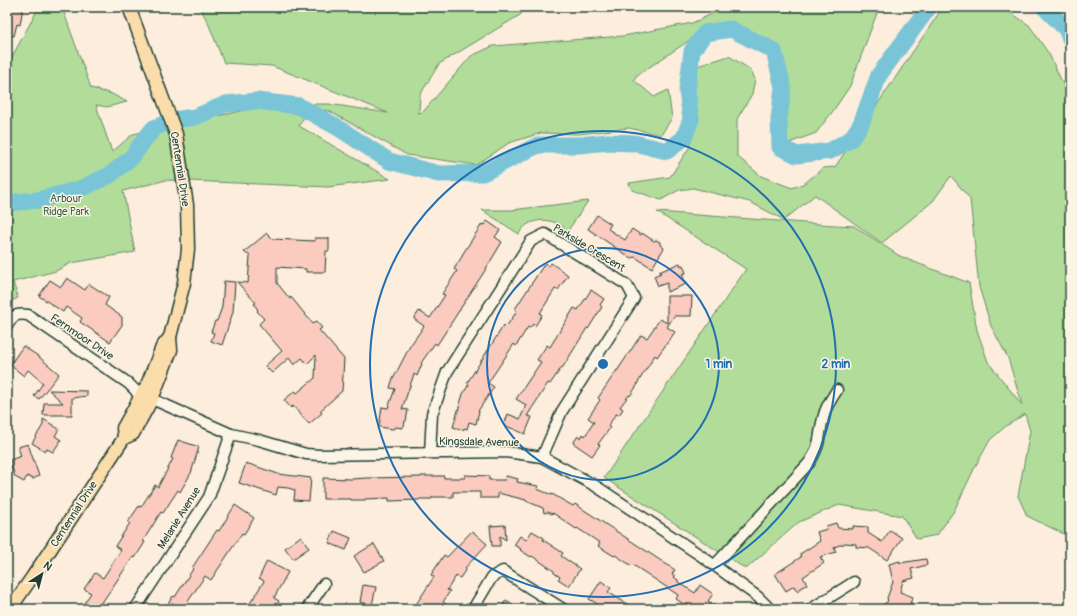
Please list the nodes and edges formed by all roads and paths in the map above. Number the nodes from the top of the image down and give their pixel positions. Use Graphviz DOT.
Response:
graph roads {
  1 [pos="129,7"];
  2 [pos="7,326"];
  3 [pos="837,390"];
  4 [pos="146,399"];
  5 [pos="231,434"];
  6 [pos="430,453"];
  7 [pos="542,457"];
  8 [pos="715,565"];
  9 [pos="854,582"];
  10 [pos="324,584"];
  11 [pos="10,609"];
  12 [pos="135,609"];
  13 [pos="307,609"];
  14 [pos="473,609"];
  15 [pos="563,609"];
  16 [pos="770,609"];
  17 [pos="811,609"];
  1 -- 4 [label="main road, Centennial Drive"];
  2 -- 4 [label="street, Fernmoor Drive"];
  3 -- 8 [label="street"];
  4 -- 5 [label="street, Kingsdale Avenue"];
  4 -- 11 [label="main road, Centennial Drive"];
  5 -- 6 [label="street, Kingsdale Avenue"];
  5 -- 12 [label="street, Melanie Avenue"];
  6 -- 7 [label="street, Kingsdale Avenue"];
  6 -- 7 [label="street, Parkside Crescent"];
  7 -- 8 [label="street, Kingsdale Avenue"];
  8 -- 16 [label="street, Kingsdale Avenue"];
  9 -- 17 [label="street"];
  10 -- 13 [label="street"];
  14 -- 15 [label="street"];
}
